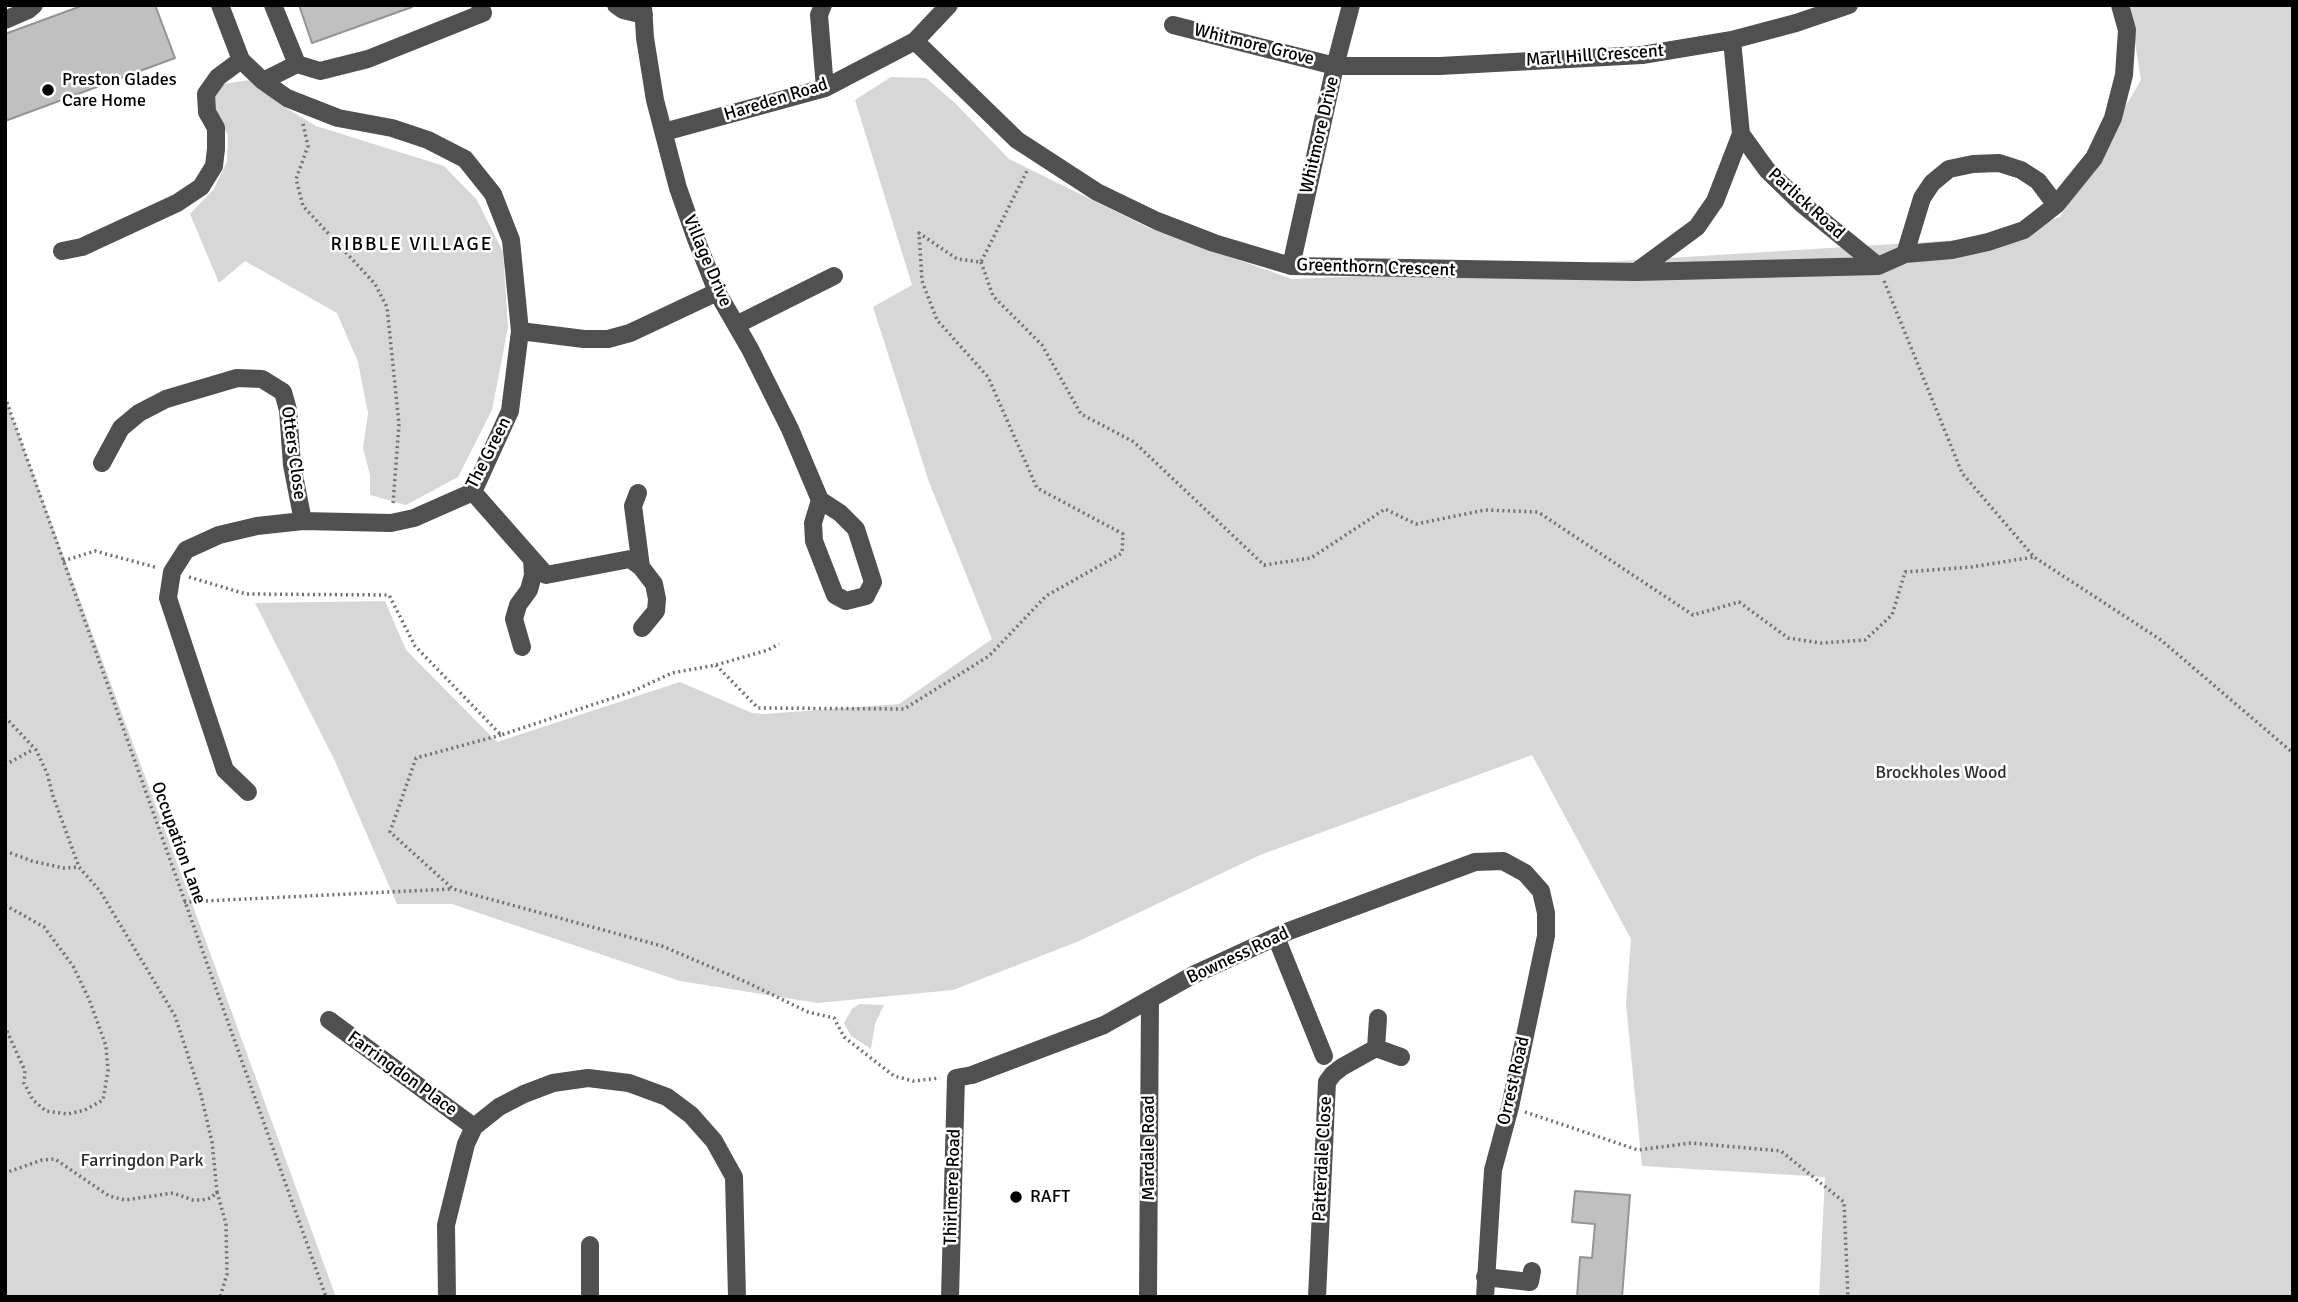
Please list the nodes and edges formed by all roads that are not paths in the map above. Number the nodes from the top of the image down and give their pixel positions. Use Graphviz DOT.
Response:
graph roads {
  1 [pos="34,5"];
  2 [pos="220,5"];
  3 [pos="273,5"];
  4 [pos="480,5"];
  5 [pos="616,5"];
  6 [pos="823,5"];
  7 [pos="949,5"];
  8 [pos="1351,5"];
  9 [pos="1849,5"];
  10 [pos="2120,5"];
  11 [pos="643,10"];
  12 [pos="5,20"];
  13 [pos="1173,24"];
  14 [pos="915,40"];
  15 [pos="1732,40"];
  16 [pos="242,60"];
  17 [pos="297,64"];
  18 [pos="1335,66"];
  19 [pos="263,81"];
  20 [pos="825,88"];
  21 [pos="664,132"];
  22 [pos="1741,134"];
  23 [pos="2056,205"];
  24 [pos="62,251"];
  25 [pos="1905,254"];
  26 [pos="1291,266"];
  27 [pos="1878,267"];
  28 [pos="1636,272"];
  29 [pos="834,276"];
  30 [pos="717,292"];
  31 [pos="736,325"];
  32 [pos="520,331"];
  33 [pos="102,463"];
  34 [pos="473,492"];
  35 [pos="638,493"];
  36 [pos="820,500"];
  37 [pos="303,521"];
  38 [pos="532,560"];
  39 [pos="641,567"];
  40 [pos="642,628"];
  41 [pos="522,647"];
  42 [pos="248,792"];
  43 [pos="1525,873"];
  44 [pos="1276,937"];
  45 [pos="1150,999"];
  46 [pos="1378,1018"];
  47 [pos="329,1020"];
  48 [pos="1376,1048"];
  49 [pos="1324,1056"];
  50 [pos="1401,1057"];
  51 [pos="956,1078"];
  52 [pos="474,1127"];
  53 [pos="590,1245"];
  54 [pos="1485,1277"];
  55 [pos="1530,1284"];
  56 [pos="447,1297"];
  57 [pos="590,1297"];
  58 [pos="737,1297"];
  59 [pos="950,1297"];
  60 [pos="1147,1297"];
  61 [pos="1317,1297"];
  62 [pos="1485,1297"];
  1 -- 12 [label="street"];
  2 -- 16 [label="street, The Green"];
  3 -- 17 [label="street"];
  4 -- 17 [label="street"];
  5 -- 11 [label="street"];
  6 -- 20 [label="street"];
  7 -- 14 [label="street, Hareden Road"];
  8 -- 18 [label="street, Whitmore Drive"];
  9 -- 15 [label="street, Marl Hill Crescent"];
  10 -- 23 [label="street, Greenthorn Crescent"];
  11 -- 21 [label="street, Village Drive"];
  13 -- 18 [label="street, Whitmore Grove"];
  14 -- 20 [label="street, Hareden Road"];
  14 -- 26 [label="street, Greenthorn Crescent"];
  15 -- 18 [label="street, Marl Hill Crescent"];
  15 -- 22 [label="street"];
  16 -- 19 [label="street, The Green"];
  16 -- 24 [label="street"];
  17 -- 19 [label="street"];
  18 -- 26 [label="street, Whitmore Drive"];
  19 -- 32 [label="street, The Green"];
  20 -- 21 [label="street, Hareden Road"];
  21 -- 30 [label="street, Village Drive"];
  22 -- 27 [label="street, Parlick Road"];
  22 -- 28 [label="street"];
  23 -- 25 [label="street, Greenthorn Crescent"];
  23 -- 25 [label="street"];
  25 -- 27 [label="street, Greenthorn Crescent"];
  26 -- 28 [label="street, Greenthorn Crescent"];
  27 -- 28 [label="street, Greenthorn Crescent"];
  29 -- 31 [label="street"];
  30 -- 31 [label="street, Village Drive"];
  30 -- 32 [label="street"];
  31 -- 36 [label="street, Village Drive"];
  32 -- 34 [label="street, The Green"];
  33 -- 37 [label="street, Otters Close"];
  34 -- 37 [label="street, The Green"];
  34 -- 38 [label="street"];
  35 -- 39 [label="street"];
  36 -- 36 [label="street"];
  37 -- 42 [label="street, The Green"];
  38 -- 39 [label="street"];
  38 -- 41 [label="street"];
  39 -- 40 [label="street"];
  43 -- 44 [label="street, Bowness Road"];
  43 -- 54 [label="street, Orrest Road"];
  44 -- 45 [label="street, Bowness Road"];
  44 -- 49 [label="street"];
  45 -- 51 [label="street, Bowness Road"];
  45 -- 60 [label="street, Mardale Road"];
  46 -- 48 [label="street"];
  47 -- 52 [label="street, Farringdon Place"];
  48 -- 50 [label="street"];
  48 -- 61 [label="street, Patterdale Close"];
  51 -- 59 [label="street, Thirlmere Road"];
  52 -- 56 [label="street"];
  52 -- 58 [label="street"];
  53 -- 57 [label="street"];
  54 -- 55 [label="street"];
  54 -- 62 [label="street, Orrest Road"];
}
